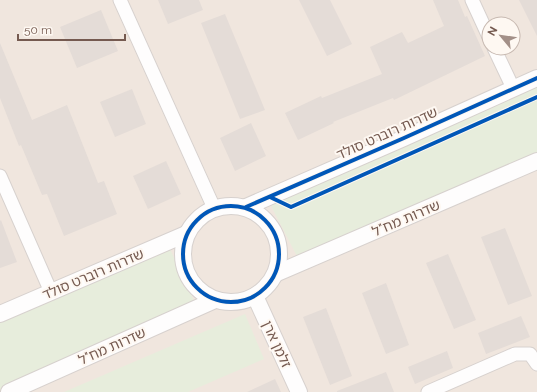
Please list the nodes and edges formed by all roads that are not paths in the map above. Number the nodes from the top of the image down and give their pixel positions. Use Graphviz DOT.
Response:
graph roads {
  1 [pos="120,0"];
  2 [pos="472,0"];
  3 [pos="481,20"];
  4 [pos="498,56"];
  5 [pos="537,78"];
  6 [pos="513,88"];
  7 [pos="537,161"];
  8 [pos="0,176"];
  9 [pos="246,207"];
  10 [pos="214,208"];
  11 [pos="186,234"];
  12 [pos="275,274"];
  13 [pos="51,292"];
  14 [pos="255,296"];
  15 [pos="215,300"];
  16 [pos="0,314"];
  17 [pos="537,364"];
  18 [pos="9,392"];
  19 [pos="299,392"];
  20 [pos="428,392"];
  1 -- 10 [label="street"];
  2 -- 3 [label="street"];
  4 -- 6 [label="street"];
  5 -- 6 [label="street, שדרות רוברט סולד"];
  6 -- 9 [label="street, שדרות רוברט סולד"];
  7 -- 12 [label="street, שדרות מח\"ל"];
  8 -- 13 [label="street"];
  9 -- 10 [label="street"];
  9 -- 12 [label="street"];
  10 -- 11 [label="street"];
  11 -- 13 [label="street, שדרות רוברט סולד"];
  11 -- 15 [label="street"];
  12 -- 14 [label="street"];
  13 -- 16 [label="street, שדרות רוברט סולד"];
  14 -- 15 [label="street"];
  14 -- 19 [label="street, זלמן ארן"];
  15 -- 18 [label="street, שדרות מח\"ל"];
  17 -- 20 [label="street"];
}
